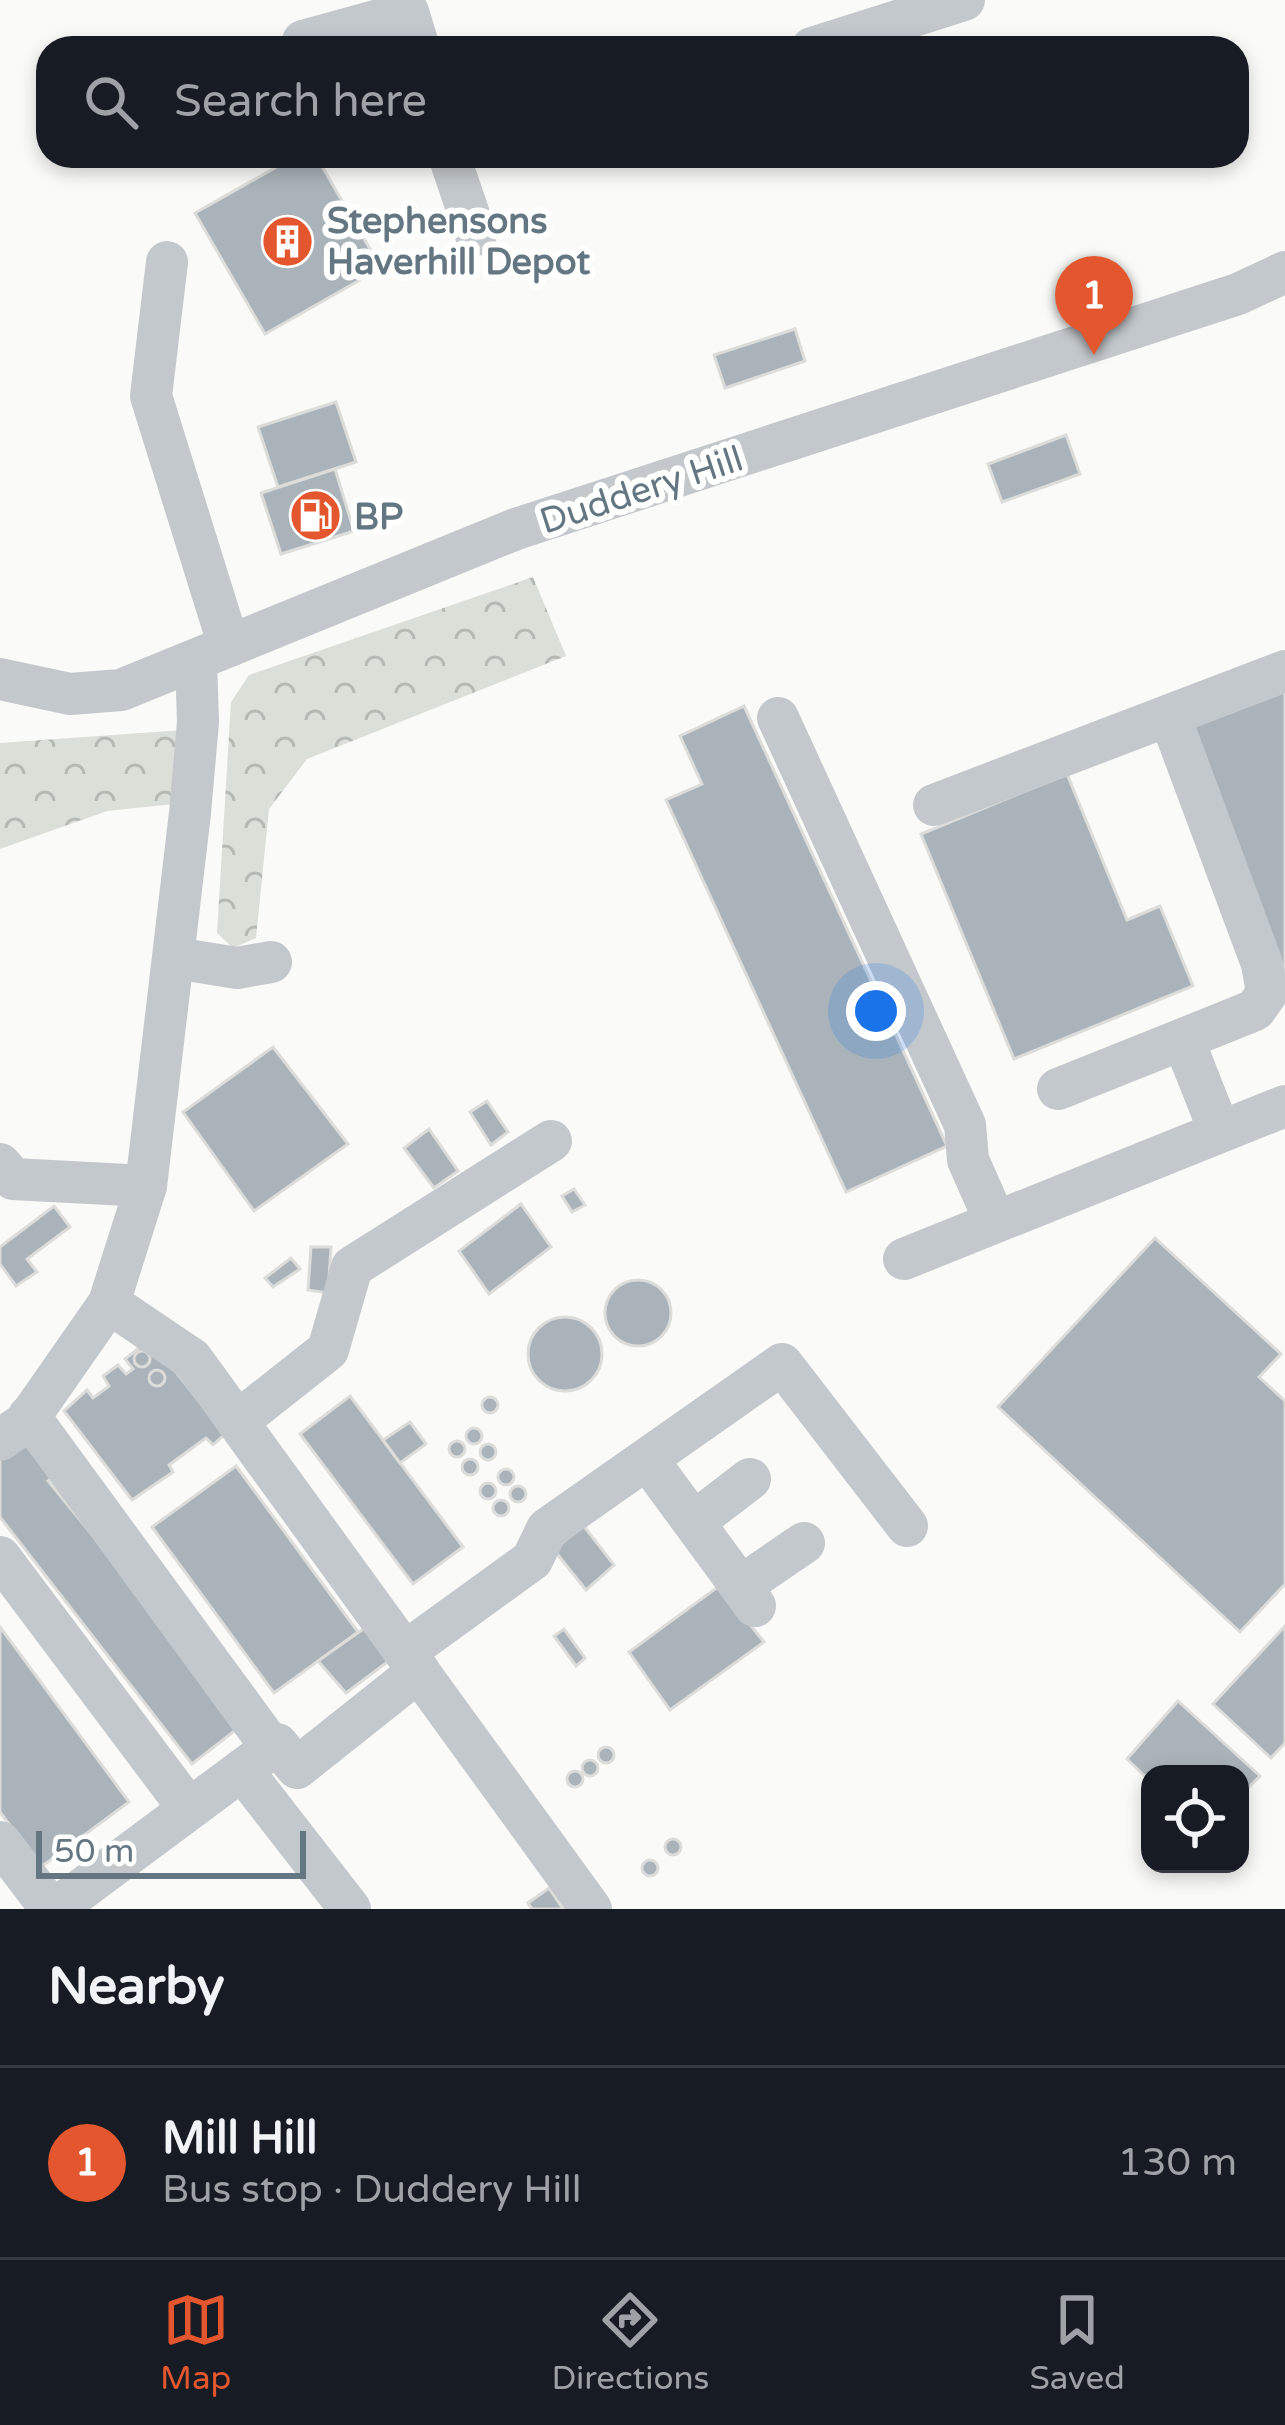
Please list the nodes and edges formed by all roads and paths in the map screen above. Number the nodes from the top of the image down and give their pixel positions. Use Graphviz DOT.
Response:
graph roads {
  1 [pos="964,0"];
  2 [pos="321,36"];
  3 [pos="415,36"];
  4 [pos="850,36"];
  5 [pos="459,168"];
  6 [pos="476,236"];
  7 [pos="167,262"];
  8 [pos="1285,272"];
  9 [pos="213,654"];
  10 [pos="1285,671"];
  11 [pos="0,679"];
  12 [pos="1169,717"];
  13 [pos="778,718"];
  14 [pos="934,805"];
  15 [pos="175,958"];
  16 [pos="272,962"];
  17 [pos="1183,1040"];
  18 [pos="1058,1089"];
  19 [pos="1285,1106"];
  20 [pos="1219,1130"];
  21 [pos="551,1141"];
  22 [pos="0,1164"];
  23 [pos="146,1186"];
  24 [pos="995,1221"];
  25 [pos="904,1259"];
  26 [pos="109,1303"];
  27 [pos="238,1421"];
  28 [pos="15,1428"];
  29 [pos="647,1459"];
  30 [pos="755,1487"];
  31 [pos="907,1526"];
  32 [pos="698,1528"];
  33 [pos="804,1543"];
  34 [pos="0,1557"];
  35 [pos="412,1661"];
  36 [pos="257,1759"];
  37 [pos="189,1809"];
  38 [pos="0,1842"];
  39 [pos="50,1908"];
  40 [pos="350,1909"];
  41 [pos="591,1909"];
  1 -- 4 [label="street"];
  2 -- 3 [label="street"];
  5 -- 6 [label="street"];
  7 -- 9 [label="street"];
  8 -- 9 [label="street, Duddery Hill"];
  9 -- 11 [label="street, Duddery Hill"];
  9 -- 15 [label="street"];
  10 -- 12 [label="street"];
  12 -- 14 [label="street"];
  12 -- 17 [label="street"];
  13 -- 24 [label="street"];
  15 -- 16 [label="street"];
  15 -- 23 [label="street"];
  17 -- 18 [label="street"];
  17 -- 20 [label="street"];
  19 -- 20 [label="street"];
  20 -- 24 [label="street"];
  21 -- 27 [label="street"];
  22 -- 23 [label="street"];
  23 -- 26 [label="street"];
  24 -- 25 [label="street"];
  26 -- 27 [label="street"];
  26 -- 28 [label="street"];
  27 -- 35 [label="street"];
  28 -- 36 [label="street"];
  29 -- 31 [label="street"];
  29 -- 32 [label="street"];
  29 -- 35 [label="street"];
  30 -- 32 [label="street"];
  32 -- 33 [label="street"];
  34 -- 37 [label="street"];
  35 -- 36 [label="street"];
  35 -- 41 [label="street"];
  36 -- 37 [label="street"];
  36 -- 40 [label="street"];
  37 -- 39 [label="street"];
  38 -- 39 [label="street"];
}
